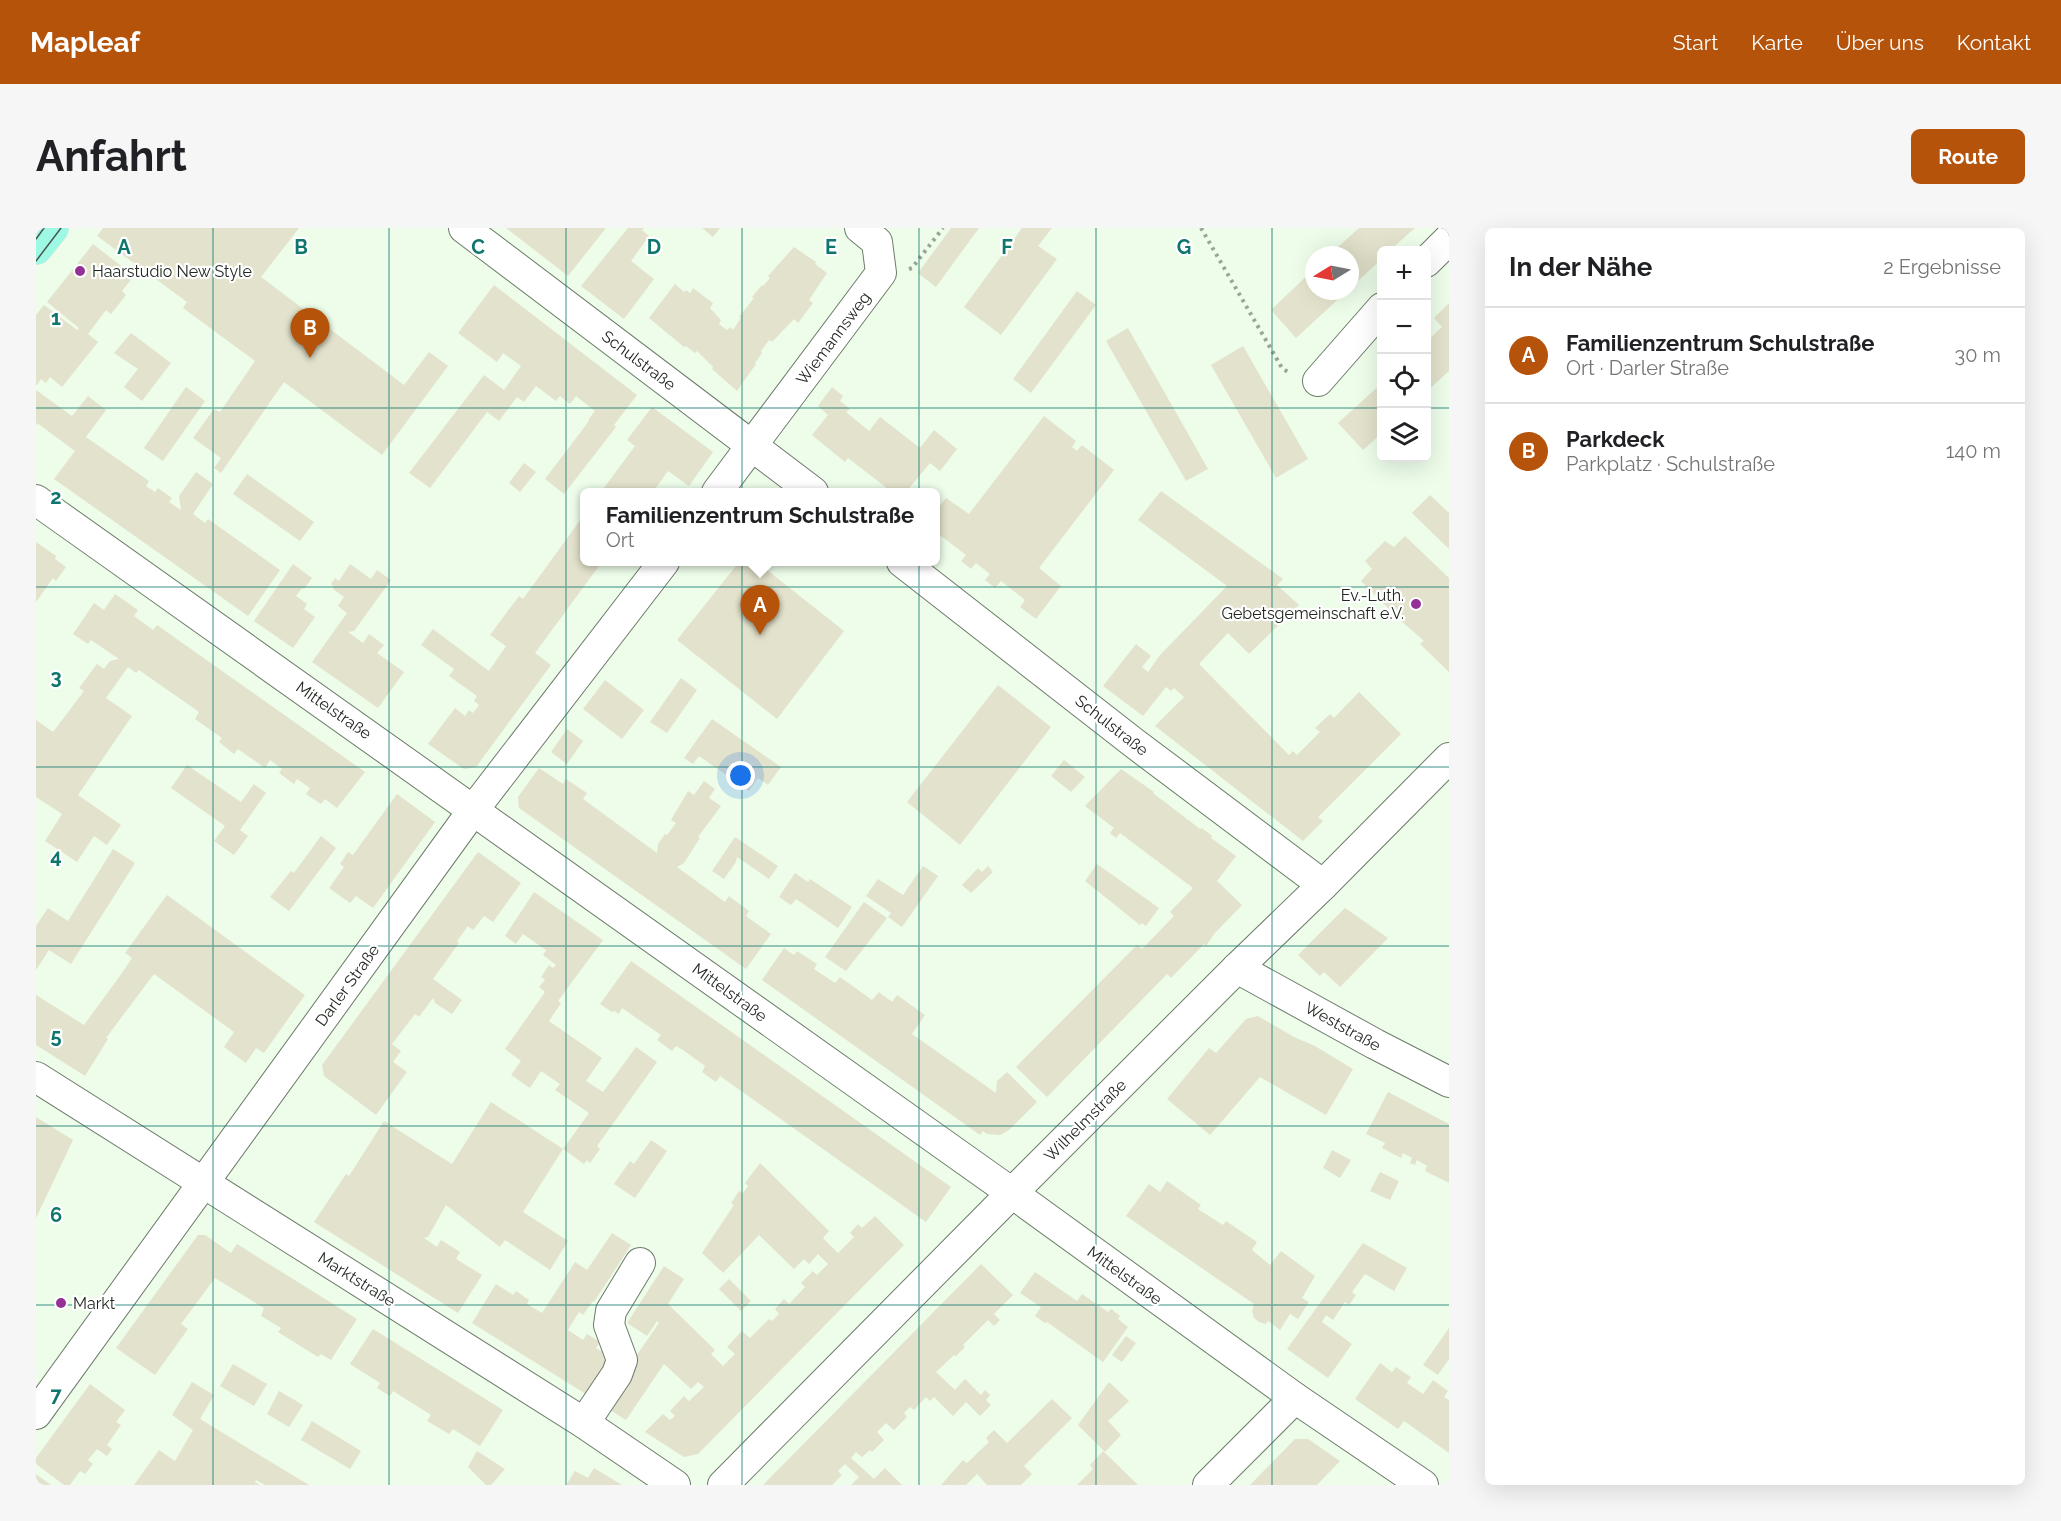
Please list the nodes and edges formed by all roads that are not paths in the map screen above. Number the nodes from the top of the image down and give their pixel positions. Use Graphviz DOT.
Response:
graph roads {
  1 [pos="52,228"];
  2 [pos="464,228"];
  3 [pos="860,228"];
  4 [pos="1449,239"];
  5 [pos="36,248"];
  6 [pos="1431,257"];
  7 [pos="1377,314"];
  8 [pos="1318,381"];
  9 [pos="753,446"];
  10 [pos="720,488"];
  11 [pos="808,488"];
  12 [pos="36,500"];
  13 [pos="660,566"];
  14 [pos="908,566"];
  15 [pos="1449,758"];
  16 [pos="474,809"];
  17 [pos="1323,885"];
  18 [pos="1237,968"];
  19 [pos="36,1077"];
  20 [pos="1449,1082"];
  21 [pos="205,1182"];
  22 [pos="1012,1193"];
  23 [pos="640,1263"];
  24 [pos="1295,1398"];
  25 [pos="36,1414"];
  26 [pos="584,1423"];
  27 [pos="675,1485"];
  28 [pos="723,1485"];
  29 [pos="1208,1485"];
  30 [pos="1423,1485"];
  1 -- 5 [label="main road"];
  2 -- 9 [label="street, Schulstraße"];
  3 -- 9 [label="street, Wiemannsweg"];
  4 -- 6 [label="street"];
  7 -- 8 [label="street"];
  9 -- 10 [label="street"];
  9 -- 11 [label="street, Schulstraße"];
  12 -- 16 [label="street, Mittelstraße"];
  13 -- 16 [label="street, Darler Straße"];
  14 -- 17 [label="street, Schulstraße"];
  15 -- 17 [label="street, Wilhelmstraße"];
  16 -- 21 [label="street, Darler Straße"];
  16 -- 22 [label="street, Mittelstraße"];
  17 -- 18 [label="street, Wilhelmstraße"];
  18 -- 20 [label="street, Weststraße"];
  18 -- 22 [label="street, Wilhelmstraße"];
  19 -- 21 [label="street, Marktstraße"];
  21 -- 25 [label="street, Darler Straße"];
  21 -- 26 [label="street, Marktstraße"];
  22 -- 24 [label="street, Mittelstraße"];
  22 -- 28 [label="street, Wilhelmstraße"];
  23 -- 26 [label="street"];
  24 -- 29 [label="street"];
  24 -- 30 [label="street, Mittelstraße"];
  26 -- 27 [label="street, Marktstraße"];
}
